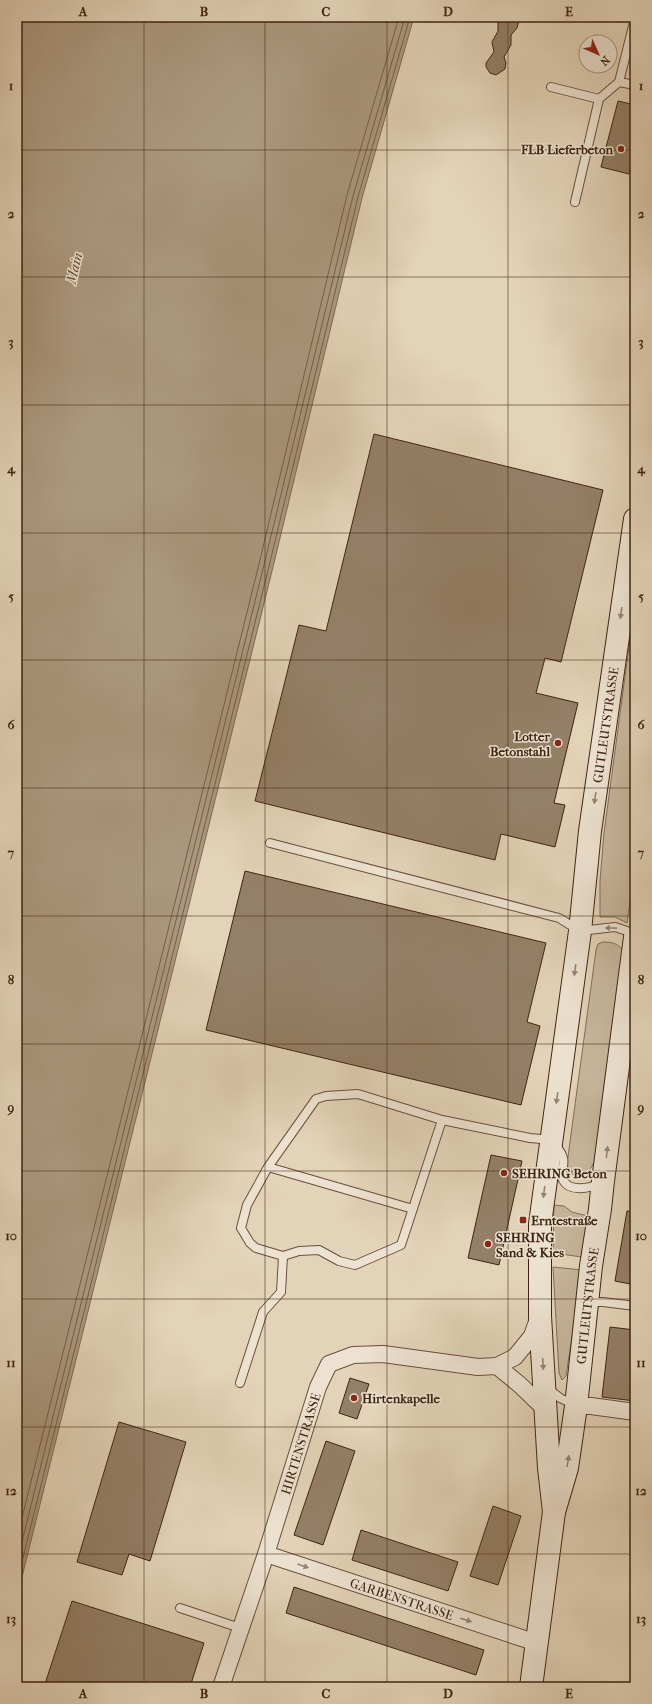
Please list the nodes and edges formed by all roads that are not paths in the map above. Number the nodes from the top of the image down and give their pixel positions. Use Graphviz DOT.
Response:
graph roads {
  1 [pos="635,18"];
  2 [pos="619,82"];
  3 [pos="635,85"];
  4 [pos="551,87"];
  5 [pos="598,99"];
  6 [pos="575,202"];
  7 [pos="635,519"];
  8 [pos="270,843"];
  9 [pos="580,931"];
  10 [pos="635,940"];
  11 [pos="442,1120"];
  12 [pos="552,1140"];
  13 [pos="268,1167"];
  14 [pos="603,1181"];
  15 [pos="413,1208"];
  16 [pos="283,1256"];
  17 [pos="587,1302"];
  18 [pos="635,1306"];
  19 [pos="540,1316"];
  20 [pos="497,1366"];
  21 [pos="240,1383"];
  22 [pos="544,1385"];
  23 [pos="576,1406"];
  24 [pos="546,1410"];
  25 [pos="635,1412"];
  26 [pos="554,1512"];
  27 [pos="266,1554"];
  28 [pos="180,1608"];
  29 [pos="240,1628"];
  30 [pos="537,1643"];
  31 [pos="221,1687"];
  32 [pos="531,1687"];
  1 -- 2 [label="lane"];
  2 -- 3 [label="lane"];
  2 -- 5 [label="lane"];
  4 -- 5 [label="lane"];
  5 -- 6 [label="lane"];
  7 -- 9 [label="main road, GUTLEUTSTRASSE, one-way"];
  8 -- 9 [label="lane"];
  10 -- 9 [label="lane, GUTLEUTSTRASSE, one-way"];
  9 -- 12 [label="main road, GUTLEUTSTRASSE, one-way"];
  14 -- 10 [label="main road, GUTLEUTSTRASSE, one-way"];
  11 -- 12 [label="lane"];
  11 -- 13 [label="lane"];
  11 -- 15 [label="lane"];
  12 -- 14 [label="lane"];
  12 -- 19 [label="main road, GUTLEUTSTRASSE, one-way"];
  13 -- 15 [label="lane"];
  13 -- 16 [label="lane"];
  14 -- 17 [label="main road, GUTLEUTSTRASSE"];
  15 -- 16 [label="lane"];
  16 -- 21 [label="lane"];
  17 -- 18 [label="lane"];
  17 -- 23 [label="main road, GUTLEUTSTRASSE"];
  19 -- 20 [label="street, HIRTENSTRASSE"];
  19 -- 22 [label="main road, GUTLEUTSTRASSE, one-way"];
  20 -- 24 [label="street"];
  20 -- 27 [label="street, HIRTENSTRASSE"];
  22 -- 23 [label="lane"];
  22 -- 24 [label="main road, GUTLEUTSTRASSE"];
  23 -- 25 [label="street"];
  26 -- 23 [label="main road, GUTLEUTSTRASSE, one-way"];
  24 -- 26 [label="main road, GUTLEUTSTRASSE"];
  26 -- 30 [label="main road, GUTLEUTSTRASSE"];
  27 -- 29 [label="street, HIRTENSTRASSE"];
  27 -- 30 [label="street, GARBENSTRASSE, one-way"];
  28 -- 29 [label="lane"];
  29 -- 31 [label="street, HIRTENSTRASSE"];
  30 -- 32 [label="main road, GUTLEUTSTRASSE"];
}
